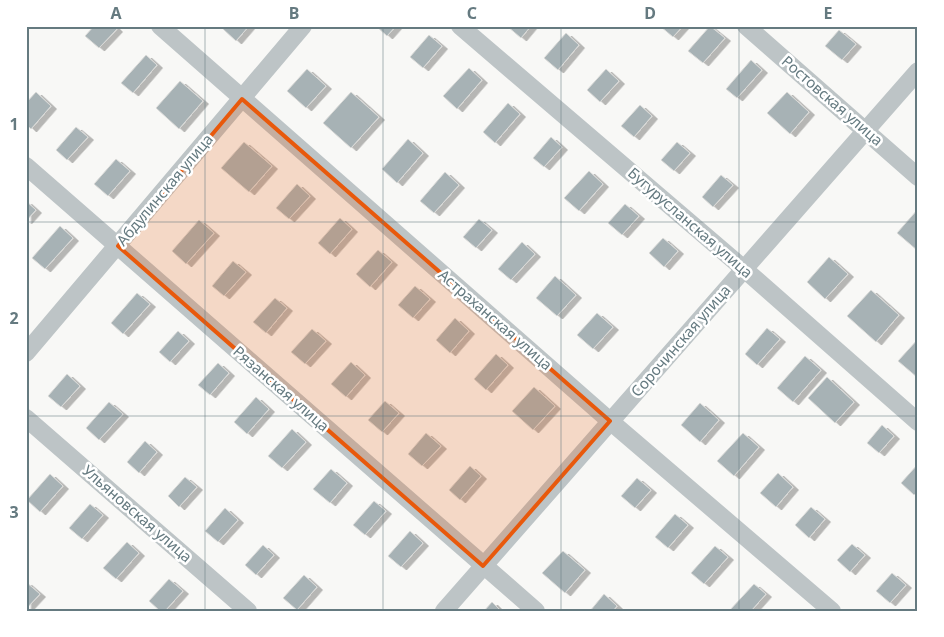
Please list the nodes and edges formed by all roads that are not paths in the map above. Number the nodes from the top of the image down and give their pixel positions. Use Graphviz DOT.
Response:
graph roads {
  1 [pos="160,26"];
  2 [pos="302,26"];
  3 [pos="460,26"];
  4 [pos="746,26"];
  5 [pos="918,71"];
  6 [pos="242,99"];
  7 [pos="866,131"];
  8 [pos="26,166"];
  9 [pos="918,176"];
  10 [pos="118,246"];
  11 [pos="744,270"];
  12 [pos="26,353"];
  13 [pos="26,418"];
  14 [pos="610,422"];
  15 [pos="918,422"];
  16 [pos="483,566"];
  17 [pos="248,611"];
  18 [pos="444,611"];
  19 [pos="536,611"];
  20 [pos="832,611"];
  1 -- 6 [label="street, Астраханская улица"];
  2 -- 6 [label="street, Абдулинская улица"];
  3 -- 11 [label="street, Бугурусланская улица"];
  4 -- 7 [label="street, Ростовская улица"];
  5 -- 7 [label="street, Сорочинская улица"];
  6 -- 10 [label="street, Абдулинская улица"];
  6 -- 14 [label="street, Астраханская улица"];
  7 -- 9 [label="street, Ростовская улица"];
  7 -- 11 [label="street, Сорочинская улица"];
  8 -- 10 [label="street, Рязанская улица"];
  10 -- 12 [label="street, Абдулинская улица"];
  10 -- 16 [label="street, Рязанская улица"];
  11 -- 14 [label="street, Сорочинская улица"];
  11 -- 15 [label="street, Бугурусланская улица"];
  13 -- 17 [label="street, Ульяновская улица"];
  14 -- 16 [label="street, Сорочинская улица"];
  14 -- 20 [label="street, Астраханская улица"];
  16 -- 18 [label="street, Сорочинская улица"];
  16 -- 19 [label="street, Рязанская улица"];
}
